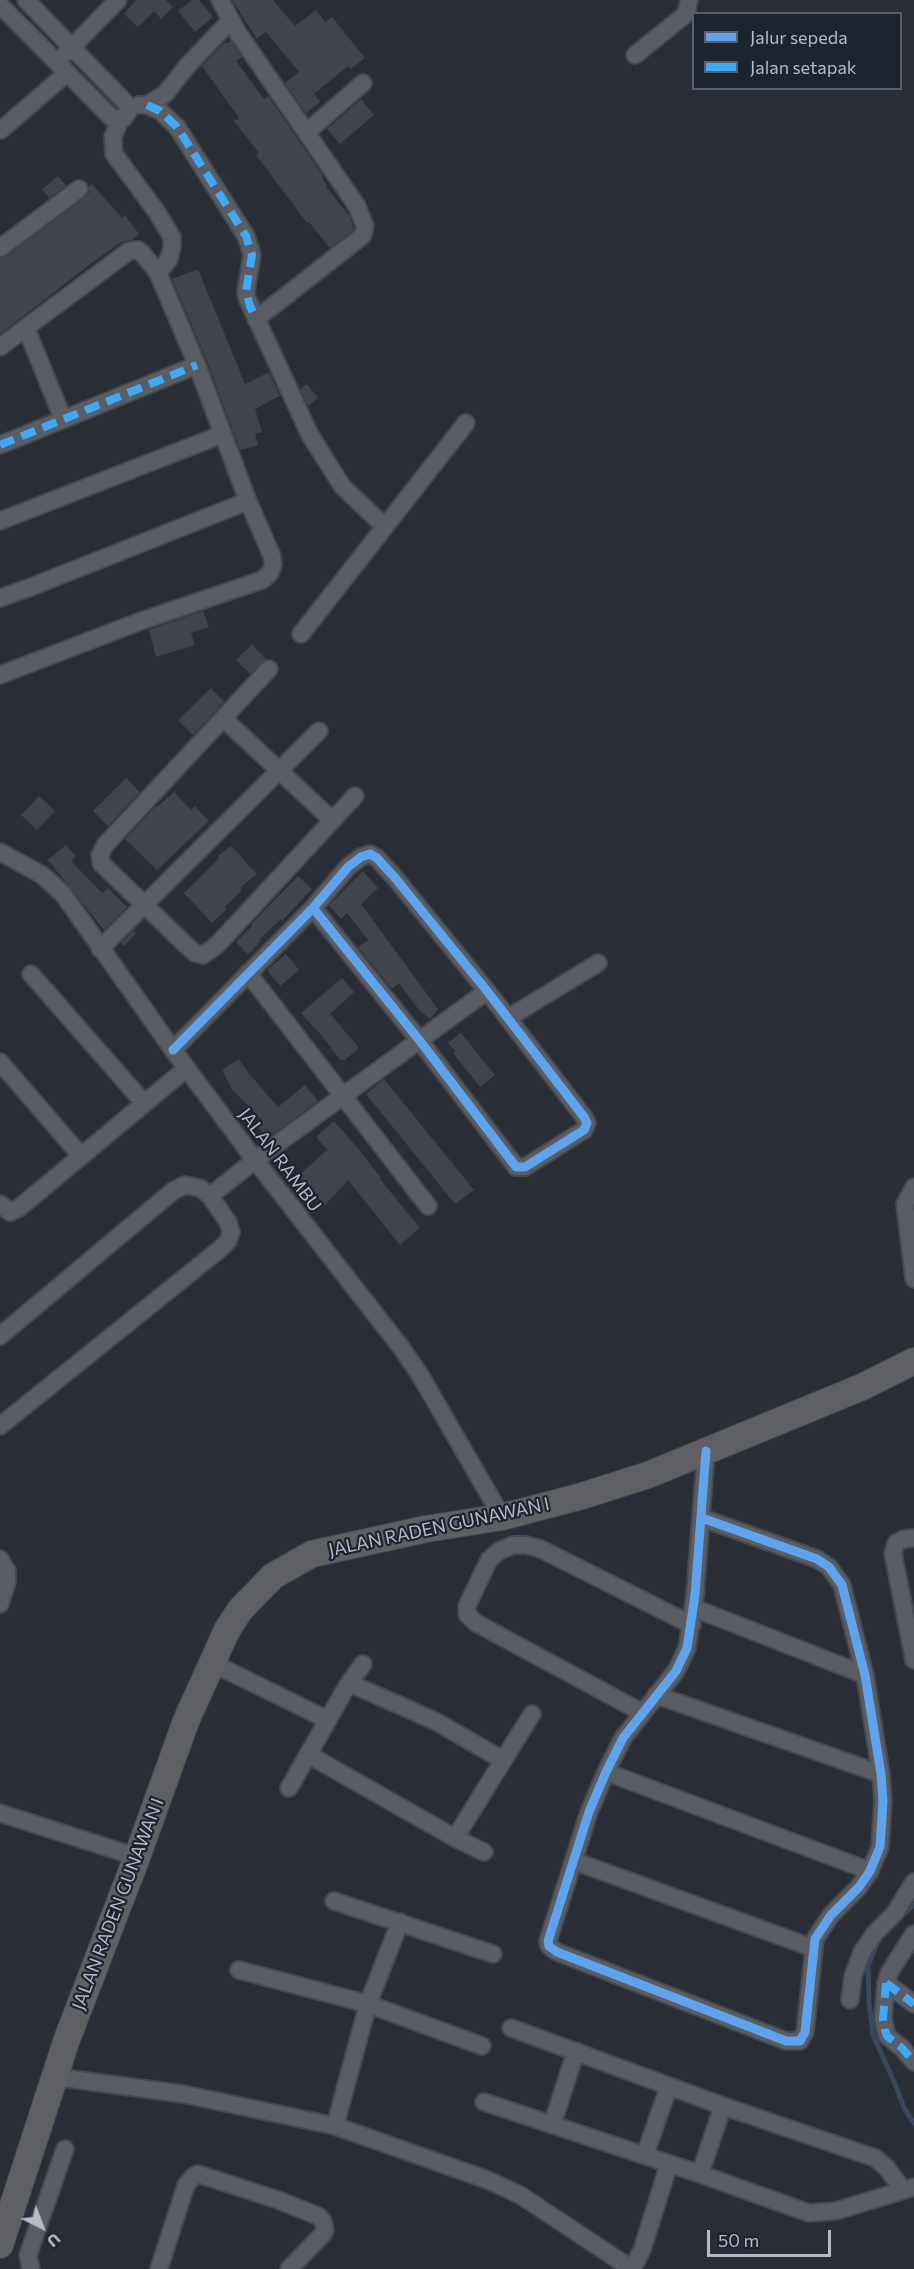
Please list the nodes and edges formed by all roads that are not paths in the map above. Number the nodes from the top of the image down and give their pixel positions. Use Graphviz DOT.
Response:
graph roads {
  1 [pos="26,0"];
  2 [pos="118,0"];
  3 [pos="220,0"];
  4 [pos="689,0"];
  5 [pos="0,5"];
  6 [pos="231,20"];
  7 [pos="72,45"];
  8 [pos="635,55"];
  9 [pos="62,68"];
  10 [pos="363,83"];
  11 [pos="147,105"];
  12 [pos="124,113"];
  13 [pos="1,129"];
  14 [pos="307,132"];
  15 [pos="79,189"];
  16 [pos="0,248"];
  17 [pos="158,273"];
  18 [pos="256,319"];
  19 [pos="26,328"];
  20 [pos="0,347"];
  21 [pos="197,365"];
  22 [pos="63,419"];
  23 [pos="466,423"];
  24 [pos="223,434"];
  25 [pos="0,445"];
  26 [pos="248,501"];
  27 [pos="0,521"];
  28 [pos="385,527"];
  29 [pos="0,598"];
  30 [pos="301,634"];
  31 [pos="269,669"];
  32 [pos="0,675"];
  33 [pos="224,718"];
  34 [pos="319,731"];
  35 [pos="278,771"];
  36 [pos="355,796"];
  37 [pos="332,820"];
  38 [pos="0,852"];
  39 [pos="143,905"];
  40 [pos="313,908"];
  41 [pos="100,949"];
  42 [pos="598,963"];
  43 [pos="248,973"];
  44 [pos="31,974"];
  45 [pos="487,991"];
  46 [pos="508,1018"];
  47 [pos="420,1041"];
  48 [pos="173,1050"];
  49 [pos="0,1062"];
  50 [pos="187,1068"];
  51 [pos="345,1096"];
  52 [pos="144,1103"];
  53 [pos="81,1156"];
  54 [pos="255,1160"];
  55 [pos="914,1186"];
  56 [pos="210,1196"];
  57 [pos="0,1204"];
  58 [pos="428,1206"];
  59 [pos="914,1279"];
  60 [pos="0,1336"];
  61 [pos="914,1361"];
  62 [pos="0,1426"];
  63 [pos="706,1451"];
  64 [pos="502,1517"];
  65 [pos="702,1518"];
  66 [pos="914,1538"];
  67 [pos="0,1558"];
  68 [pos="0,1604"];
  69 [pos="694,1608"];
  70 [pos="692,1625"];
  71 [pos="914,1660"];
  72 [pos="212,1663"];
  73 [pos="363,1664"];
  74 [pos="866,1675"];
  75 [pos="350,1683"];
  76 [pos="656,1695"];
  77 [pos="643,1713"];
  78 [pos="532,1714"];
  79 [pos="327,1720"];
  80 [pos="309,1755"];
  81 [pos="503,1760"];
  82 [pos="606,1772"];
  83 [pos="881,1774"];
  84 [pos="289,1788"];
  85 [pos="0,1813"];
  86 [pos="454,1838"];
  87 [pos="484,1851"];
  88 [pos="137,1857"];
  89 [pos="574,1861"];
  90 [pos="870,1871"];
  91 [pos="914,1882"];
  92 [pos="334,1901"];
  93 [pos="400,1922"];
  94 [pos="914,1934"];
  95 [pos="813,1948"];
  96 [pos="493,1954"];
  97 [pos="238,1970"];
  98 [pos="886,1983"];
  99 [pos="850,2000"];
  100 [pos="368,2004"];
  101 [pos="914,2004"];
  102 [pos="511,2028"];
  103 [pos="482,2046"];
  104 [pos="576,2051"];
  105 [pos="914,2062"];
  106 [pos="56,2077"];
  107 [pos="669,2086"];
  108 [pos="484,2102"];
  109 [pos="723,2106"];
  110 [pos="552,2125"];
  111 [pos="335,2126"];
  112 [pos="65,2149"];
  113 [pos="645,2155"];
  114 [pos="669,2164"];
  115 [pos="700,2174"];
  116 [pos="908,2189"];
  117 [pos="6,2209"];
  118 [pos="0,2245"];
  119 [pos="31,2269"];
  120 [pos="159,2269"];
  121 [pos="288,2269"];
  122 [pos="632,2269"];
  1 -- 7 [label="street"];
  2 -- 7 [label="street"];
  3 -- 6 [label="street"];
  4 -- 8 [label="street"];
  5 -- 9 [label="street"];
  6 -- 11 [label="street"];
  6 -- 14 [label="street"];
  7 -- 9 [label="street"];
  7 -- 12 [label="street"];
  9 -- 12 [label="street"];
  9 -- 13 [label="street"];
  10 -- 14 [label="street"];
  11 -- 12 [label="street"];
  11 -- 18 [label="street"];
  12 -- 17 [label="street"];
  14 -- 18 [label="street"];
  15 -- 16 [label="street"];
  17 -- 19 [label="street"];
  17 -- 21 [label="street"];
  18 -- 28 [label="street"];
  19 -- 20 [label="street"];
  19 -- 22 [label="street"];
  21 -- 22 [label="street"];
  21 -- 24 [label="street"];
  22 -- 25 [label="street"];
  23 -- 28 [label="street"];
  24 -- 26 [label="street"];
  24 -- 27 [label="street"];
  26 -- 29 [label="street"];
  26 -- 32 [label="street"];
  28 -- 30 [label="street"];
  31 -- 33 [label="street"];
  33 -- 35 [label="street"];
  33 -- 39 [label="street"];
  34 -- 35 [label="street"];
  35 -- 37 [label="street"];
  35 -- 39 [label="street"];
  36 -- 37 [label="street"];
  37 -- 39 [label="street"];
  38 -- 41 [label="street, JALAN RAMBU"];
  39 -- 41 [label="street"];
  40 -- 43 [label="street"];
  40 -- 45 [label="street"];
  40 -- 47 [label="street"];
  41 -- 48 [label="street, JALAN RAMBU"];
  42 -- 46 [label="street"];
  43 -- 48 [label="street"];
  43 -- 51 [label="street"];
  44 -- 52 [label="street"];
  45 -- 46 [label="street"];
  45 -- 47 [label="street"];
  46 -- 47 [label="street"];
  47 -- 51 [label="street"];
  48 -- 50 [label="street, JALAN RAMBU"];
  49 -- 53 [label="street"];
  50 -- 52 [label="street"];
  50 -- 54 [label="street, JALAN RAMBU"];
  51 -- 54 [label="street"];
  51 -- 58 [label="street"];
  52 -- 53 [label="street"];
  53 -- 57 [label="street"];
  54 -- 56 [label="street"];
  54 -- 64 [label="street, JALAN RAMBU"];
  55 -- 59 [label="street"];
  56 -- 60 [label="street"];
  56 -- 62 [label="street"];
  61 -- 63 [label="highway, JALAN RADEN GUNAWAN I"];
  63 -- 64 [label="highway, JALAN RADEN GUNAWAN I"];
  63 -- 65 [label="street"];
  64 -- 72 [label="highway, JALAN RADEN GUNAWAN I"];
  65 -- 69 [label="street"];
  65 -- 74 [label="street"];
  66 -- 71 [label="street"];
  67 -- 68 [label="street"];
  69 -- 70 [label="street"];
  69 -- 74 [label="street"];
  70 -- 76 [label="street"];
  70 -- 77 [label="street"];
  72 -- 79 [label="street"];
  72 -- 88 [label="highway, JALAN RADEN GUNAWAN I"];
  73 -- 75 [label="street"];
  74 -- 83 [label="street"];
  75 -- 79 [label="street"];
  75 -- 81 [label="street"];
  76 -- 77 [label="street"];
  76 -- 83 [label="street"];
  77 -- 82 [label="street"];
  78 -- 81 [label="street"];
  79 -- 80 [label="street"];
  80 -- 84 [label="street"];
  80 -- 86 [label="street"];
  81 -- 86 [label="street"];
  82 -- 89 [label="street"];
  82 -- 90 [label="street"];
  83 -- 90 [label="street"];
  85 -- 88 [label="street"];
  86 -- 87 [label="street"];
  88 -- 106 [label="highway, JALAN RADEN GUNAWAN I"];
  89 -- 95 [label="street"];
  89 -- 95 [label="street"];
  90 -- 95 [label="street"];
  91 -- 99 [label="street"];
  92 -- 93 [label="street"];
  93 -- 96 [label="street"];
  93 -- 100 [label="street"];
  94 -- 98 [label="street"];
  97 -- 100 [label="street"];
  98 -- 101 [label="street"];
  98 -- 105 [label="street"];
  100 -- 103 [label="street"];
  100 -- 111 [label="street"];
  102 -- 104 [label="street"];
  104 -- 107 [label="street"];
  104 -- 110 [label="street"];
  106 -- 111 [label="street"];
  106 -- 117 [label="highway, JALAN RADEN GUNAWAN I"];
  107 -- 109 [label="street"];
  107 -- 113 [label="street"];
  108 -- 110 [label="street"];
  109 -- 115 [label="street"];
  109 -- 116 [label="street"];
  110 -- 113 [label="street"];
  111 -- 122 [label="street"];
  112 -- 119 [label="street"];
  113 -- 114 [label="street"];
  114 -- 115 [label="street"];
  114 -- 122 [label="street"];
  115 -- 116 [label="street"];
  117 -- 118 [label="highway, JALAN RADEN GUNAWAN I"];
  120 -- 121 [label="street"];
}
